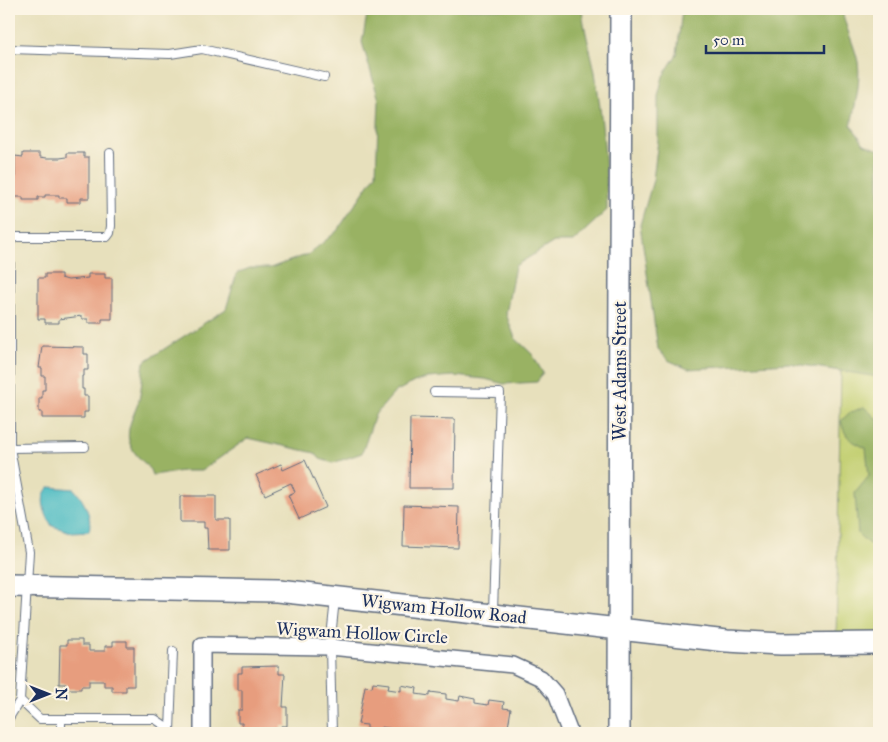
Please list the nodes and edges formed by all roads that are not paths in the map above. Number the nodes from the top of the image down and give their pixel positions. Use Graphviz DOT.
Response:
graph roads {
  1 [pos="621,9"];
  2 [pos="9,49"];
  3 [pos="324,77"];
  4 [pos="110,153"];
  5 [pos="434,392"];
  6 [pos="85,447"];
  7 [pos="10,448"];
  8 [pos="19,586"];
  9 [pos="335,597"];
  10 [pos="492,615"];
  11 [pos="619,628"];
  12 [pos="879,643"];
  13 [pos="330,648"];
  14 [pos="172,651"];
  15 [pos="20,700"];
  16 [pos="9,718"];
  17 [pos="61,719"];
  18 [pos="61,733"];
  19 [pos="170,733"];
  20 [pos="202,733"];
  21 [pos="332,733"];
  22 [pos="570,733"];
  23 [pos="619,733"];
  1 -- 11 [label="street, West Adams Street"];
  2 -- 3 [label="lane"];
  4 -- 7 [label="lane"];
  5 -- 10 [label="lane"];
  6 -- 7 [label="lane"];
  7 -- 8 [label="lane"];
  8 -- 9 [label="street, Wigwam Hollow Road"];
  8 -- 15 [label="lane"];
  9 -- 10 [label="street, Wigwam Hollow Road"];
  9 -- 13 [label="lane"];
  10 -- 11 [label="street, Wigwam Hollow Road"];
  11 -- 12 [label="street, Wigwam Hollow Road"];
  11 -- 23 [label="street, West Adams Street"];
  13 -- 20 [label="street, Wigwam Hollow Circle"];
  13 -- 21 [label="lane"];
  13 -- 22 [label="street, Wigwam Hollow Circle"];
  14 -- 19 [label="lane"];
  15 -- 16 [label="lane"];
  15 -- 17 [label="lane"];
  17 -- 18 [label="lane"];
  17 -- 19 [label="lane"];
}
